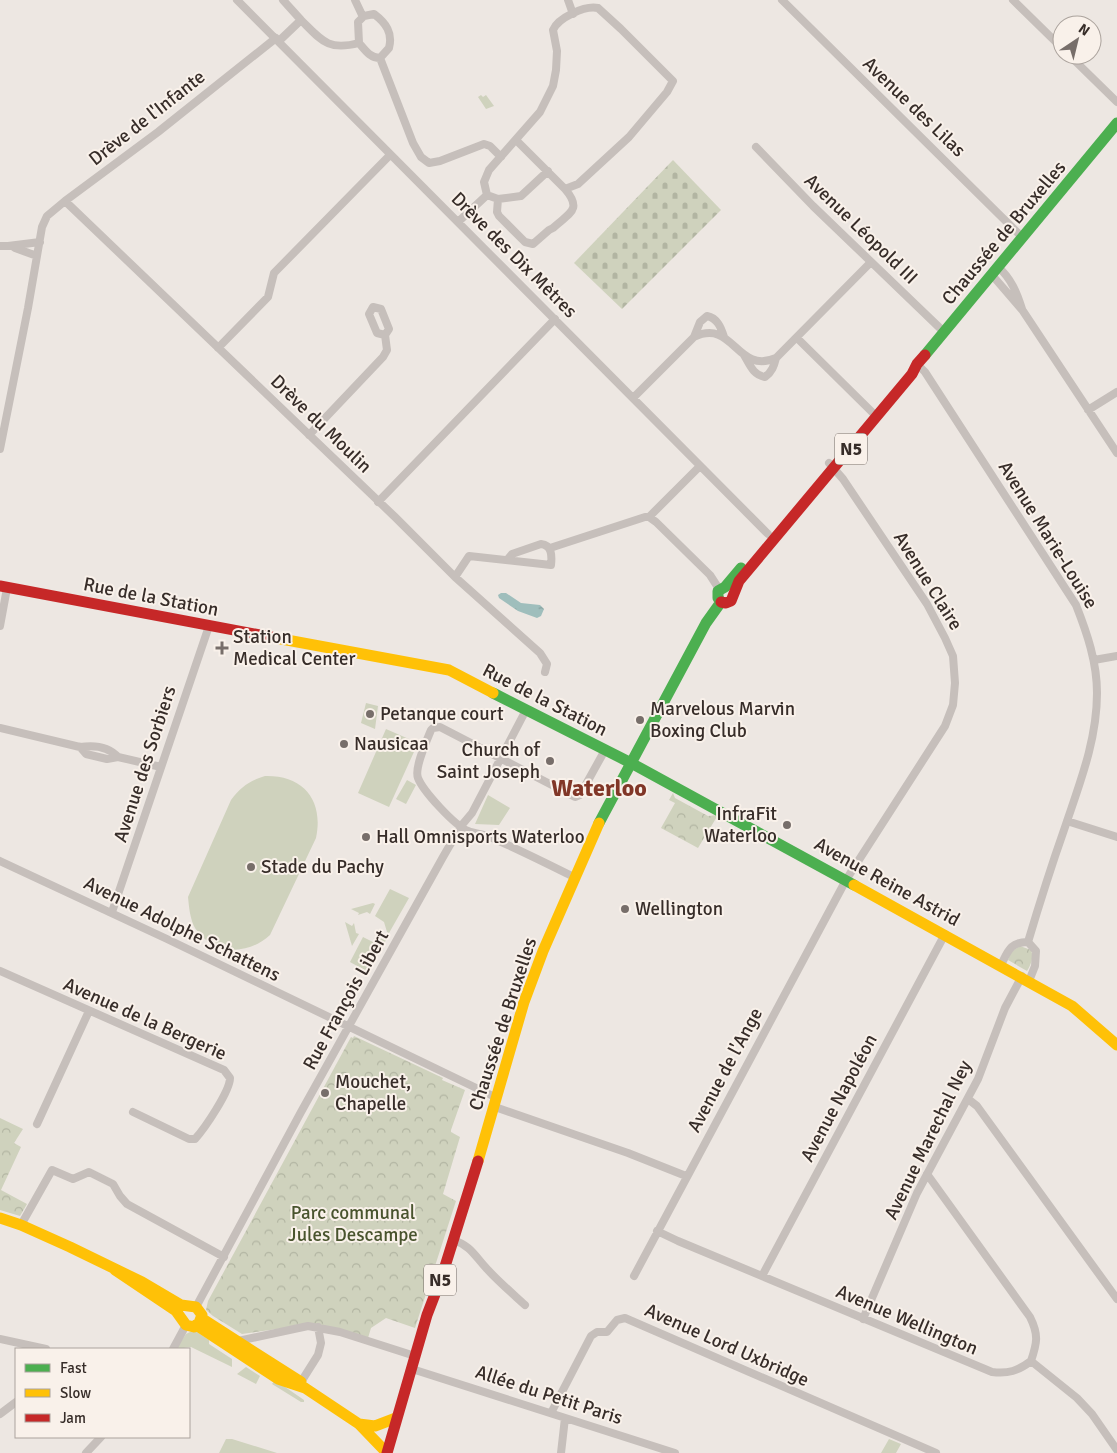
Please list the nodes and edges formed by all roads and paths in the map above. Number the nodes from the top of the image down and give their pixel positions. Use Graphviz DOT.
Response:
graph roads {
  1 [pos="237,0"];
  2 [pos="283,0"];
  3 [pos="355,0"];
  4 [pos="568,0"];
  5 [pos="782,0"];
  6 [pos="1013,0"];
  7 [pos="573,14"];
  8 [pos="363,17"];
  9 [pos="301,20"];
  10 [pos="1052,38"];
  11 [pos="278,40"];
  12 [pos="359,43"];
  13 [pos="380,58"];
  14 [pos="1079,65"];
  15 [pos="1117,102"];
  16 [pos="1117,123"];
  17 [pos="516,140"];
  18 [pos="756,147"];
  19 [pos="390,155"];
  20 [pos="501,157"];
  21 [pos="548,171"];
  22 [pos="565,189"];
  23 [pos="487,195"];
  24 [pos="498,199"];
  25 [pos="65,201"];
  26 [pos="458,222"];
  27 [pos="1023,238"];
  28 [pos="40,242"];
  29 [pos="4,247"];
  30 [pos="37,256"];
  31 [pos="872,262"];
  32 [pos="995,271"];
  33 [pos="555,319"];
  34 [pos="944,332"];
  35 [pos="385,335"];
  36 [pos="694,337"];
  37 [pos="724,337"];
  38 [pos="796,338"];
  39 [pos="218,348"];
  40 [pos="744,355"];
  41 [pos="776,358"];
  42 [pos="917,364"];
  43 [pos="1117,392"];
  44 [pos="633,398"];
  45 [pos="1088,410"];
  46 [pos="874,414"];
  47 [pos="309,434"];
  48 [pos="0,449"];
  49 [pos="1117,453"];
  50 [pos="700,466"];
  51 [pos="832,466"];
  52 [pos="378,502"];
  53 [pos="649,517"];
  54 [pos="782,531"];
  55 [pos="768,534"];
  56 [pos="550,548"];
  57 [pos="507,560"];
  58 [pos="757,560"];
  59 [pos="455,577"];
  60 [pos="4,587"];
  61 [pos="726,590"];
  62 [pos="0,626"];
  63 [pos="209,626"];
  64 [pos="1117,656"];
  65 [pos="1094,660"];
  66 [pos="544,672"];
  67 [pos="526,710"];
  68 [pos="0,728"];
  69 [pos="605,750"];
  70 [pos="501,757"];
  71 [pos="632,763"];
  72 [pos="160,767"];
  73 [pos="1067,821"];
  74 [pos="461,826"];
  75 [pos="1117,837"];
  76 [pos="0,861"];
  77 [pos="574,877"];
  78 [pos="846,880"];
  79 [pos="112,912"];
  80 [pos="945,934"];
  81 [pos="1028,942"];
  82 [pos="1001,965"];
  83 [pos="0,971"];
  84 [pos="1026,978"];
  85 [pos="89,1011"];
  86 [pos="349,1027"];
  87 [pos="1117,1045"];
  88 [pos="968,1099"];
  89 [pos="496,1103"];
  90 [pos="133,1112"];
  91 [pos="37,1124"];
  92 [pos="927,1174"];
  93 [pos="686,1176"];
  94 [pos="0,1218"];
  95 [pos="21,1225"];
  96 [pos="657,1231"];
  97 [pos="453,1240"];
  98 [pos="224,1257"];
  99 [pos="115,1270"];
  100 [pos="634,1276"];
  101 [pos="762,1276"];
  102 [pos="1117,1300"];
  103 [pos="525,1305"];
  104 [pos="192,1307"];
  105 [pos="863,1318"];
  106 [pos="191,1321"];
  107 [pos="318,1327"];
  108 [pos="0,1339"];
  109 [pos="238,1341"];
  110 [pos="40,1348"];
  111 [pos="174,1348"];
  112 [pos="415,1356"];
  113 [pos="1031,1361"];
  114 [pos="412,1369"];
  115 [pos="303,1385"];
  116 [pos="15,1403"];
  117 [pos="551,1413"];
  118 [pos="0,1414"];
  119 [pos="396,1418"];
  120 [pos="565,1418"];
  121 [pos="358,1424"];
  122 [pos="100,1438"];
  123 [pos="1117,1450"];
  124 [pos="86,1453"];
  125 [pos="387,1453"];
  126 [pos="561,1453"];
  127 [pos="676,1453"];
  128 [pos="936,1453"];
  1 -- 11 [label="street, Drève des Dix Mètres"];
  2 -- 9 [label="street"];
  3 -- 8 [label="street"];
  4 -- 7 [label="street"];
  5 -- 27 [label="street, Avenue des Lilas"];
  6 -- 10 [label="street"];
  7 -- 17 [label="street"];
  7 -- 22 [label="street"];
  8 -- 12 [label="street"];
  8 -- 13 [label="street"];
  9 -- 11 [label="street, Drève de l'Infante"];
  9 -- 12 [label="street"];
  11 -- 19 [label="street, Drève des Dix Mètres"];
  11 -- 25 [label="street, Drève de l'Infante"];
  12 -- 13 [label="street"];
  13 -- 20 [label="street"];
  14 -- 15 [label="street"];
  16 -- 27 [label="main road, Chaussée de Bruxelles / N5"];
  17 -- 20 [label="street"];
  17 -- 21 [label="street"];
  18 -- 31 [label="street, Avenue Léopold III"];
  19 -- 26 [label="street, Drève des Dix Mètres"];
  19 -- 39 [label="street"];
  20 -- 23 [label="street"];
  21 -- 22 [label="street"];
  21 -- 24 [label="street"];
  22 -- 24 [label="street"];
  23 -- 24 [label="street"];
  23 -- 26 [label="street"];
  25 -- 28 [label="street, Drève de l'Infante"];
  25 -- 39 [label="street, Drève du Moulin"];
  26 -- 33 [label="street, Drève des Dix Mètres"];
  27 -- 32 [label="main road, Chaussée de Bruxelles / N5"];
  28 -- 29 [label="street"];
  28 -- 30 [label="street"];
  29 -- 30 [label="street"];
  30 -- 48 [label="street"];
  31 -- 34 [label="street, Avenue Léopold III"];
  31 -- 38 [label="street"];
  32 -- 34 [label="main road, Chaussée de Bruxelles / N5"];
  32 -- 45 [label="street"];
  33 -- 44 [label="street, Drève des Dix Mètres"];
  33 -- 52 [label="street"];
  34 -- 42 [label="main road, Chaussée de Bruxelles / N5"];
  35 -- 47 [label="street"];
  36 -- 37 [label="street"];
  36 -- 37 [label="street"];
  36 -- 44 [label="street"];
  37 -- 40 [label="street"];
  38 -- 41 [label="street"];
  38 -- 46 [label="street"];
  39 -- 47 [label="street, Drève du Moulin"];
  40 -- 41 [label="street"];
  40 -- 41 [label="street"];
  42 -- 46 [label="main road, Chaussée de Bruxelles / N5"];
  42 -- 65 [label="street, Avenue Marie-Louise"];
  43 -- 45 [label="street"];
  44 -- 50 [label="street, Drève des Dix Mètres"];
  45 -- 49 [label="street"];
  46 -- 51 [label="main road, Chaussée de Bruxelles / N5"];
  47 -- 52 [label="street, Drève du Moulin"];
  50 -- 53 [label="street"];
  50 -- 55 [label="street, Drève des Dix Mètres"];
  51 -- 54 [label="main road, Chaussée de Bruxelles / N5"];
  51 -- 55 [label="main road, Chaussée de Bruxelles / N5"];
  51 -- 78 [label="street, Avenue Claire"];
  52 -- 59 [label="street, Drève du Moulin"];
  53 -- 56 [label="street"];
  53 -- 61 [label="street"];
  54 -- 55 [label="main road"];
  54 -- 58 [label="main road, Chaussée de Bruxelles / N5"];
  55 -- 58 [label="main road, Chaussée de Bruxelles / N5"];
  55 -- 61 [label="main road, Chaussée de Bruxelles / N5"];
  56 -- 57 [label="street"];
  56 -- 57 [label="street"];
  57 -- 59 [label="street"];
  58 -- 61 [label="main road, Chaussée de Bruxelles / N5"];
  59 -- 66 [label="street, Drève du Moulin"];
  60 -- 62 [label="street"];
  60 -- 63 [label="main road, Rue de la Station"];
  61 -- 71 [label="main road, Chaussée de Bruxelles / N5"];
  63 -- 67 [label="main road, Rue de la Station"];
  63 -- 72 [label="street, Avenue des Sorbiers"];
  64 -- 65 [label="street"];
  65 -- 73 [label="street, Avenue Marie-Louise"];
  67 -- 69 [label="main road, Rue de la Station"];
  67 -- 70 [label="street, Rue François Libert"];
  68 -- 72 [label="street"];
  69 -- 70 [label="street"];
  69 -- 71 [label="main road, Rue de la Station"];
  70 -- 74 [label="street, Rue François Libert"];
  70 -- 74 [label="street"];
  71 -- 77 [label="main road, Chaussée de Bruxelles / N5"];
  71 -- 78 [label="main road, Avenue Reine Astrid"];
  72 -- 79 [label="street, Avenue des Sorbiers"];
  73 -- 75 [label="street"];
  73 -- 81 [label="street, Avenue Marie-Louise"];
  74 -- 77 [label="street"];
  74 -- 86 [label="street, Rue François Libert"];
  76 -- 79 [label="street, Avenue Adolphe Schattens"];
  77 -- 89 [label="main road, Chaussée de Bruxelles / N5"];
  78 -- 80 [label="main road, Avenue Reine Astrid"];
  78 -- 93 [label="street, Avenue de l'Ange"];
  79 -- 86 [label="street, Avenue Adolphe Schattens"];
  80 -- 82 [label="main road, Avenue Reine Astrid"];
  80 -- 101 [label="street, Avenue Napoléon"];
  81 -- 82 [label="street"];
  81 -- 84 [label="street"];
  82 -- 84 [label="main road, Avenue Reine Astrid"];
  83 -- 85 [label="street, Avenue de la Bergerie"];
  84 -- 87 [label="main road, Avenue Reine Astrid"];
  84 -- 88 [label="street, Avenue Marechal Ney"];
  85 -- 90 [label="street, Avenue de la Bergerie"];
  85 -- 91 [label="street"];
  86 -- 89 [label="street, Avenue Adolphe Schattens"];
  86 -- 98 [label="street, Rue François Libert"];
  88 -- 92 [label="street, Avenue Marechal Ney"];
  88 -- 102 [label="street"];
  89 -- 93 [label="street, Avenue Adolphe Schattens"];
  89 -- 97 [label="main road, Chaussée de Bruxelles / N5"];
  92 -- 105 [label="street, Avenue Marechal Ney"];
  92 -- 113 [label="street"];
  93 -- 96 [label="street, Avenue de l'Ange"];
  94 -- 95 [label="main road"];
  95 -- 98 [label="street"];
  95 -- 99 [label="main road"];
  96 -- 100 [label="street, Avenue de l'Ange"];
  96 -- 101 [label="street, Avenue Wellington"];
  97 -- 103 [label="street"];
  97 -- 112 [label="main road, Chaussée de Bruxelles / N5"];
  98 -- 104 [label="street, Rue François Libert"];
  99 -- 104 [label="main road"];
  99 -- 106 [label="main road"];
  101 -- 105 [label="street, Avenue Wellington"];
  104 -- 106 [label="main road"];
  104 -- 106 [label="main road"];
  105 -- 113 [label="street, Avenue Wellington"];
  106 -- 109 [label="main road"];
  106 -- 111 [label="street"];
  106 -- 115 [label="main road"];
  107 -- 109 [label="street"];
  107 -- 112 [label="street"];
  107 -- 115 [label="street"];
  108 -- 110 [label="street"];
  109 -- 115 [label="main road"];
  112 -- 114 [label="main road, Chaussée de Bruxelles / N5"];
  113 -- 123 [label="street"];
  114 -- 117 [label="street, Allée du Petit Paris"];
  114 -- 119 [label="main road, Chaussée de Bruxelles / N5"];
  115 -- 121 [label="main road"];
  116 -- 118 [label="street"];
  117 -- 120 [label="street, Allée du Petit Paris"];
  117 -- 128 [label="street, Avenue Lord Uxbridge"];
  119 -- 121 [label="main road"];
  119 -- 125 [label="main road, Chaussée de Bruxelles / N5"];
  120 -- 126 [label="street"];
  120 -- 127 [label="street, Allée du Petit Paris"];
  121 -- 125 [label="main road"];
  122 -- 124 [label="street"];
}
